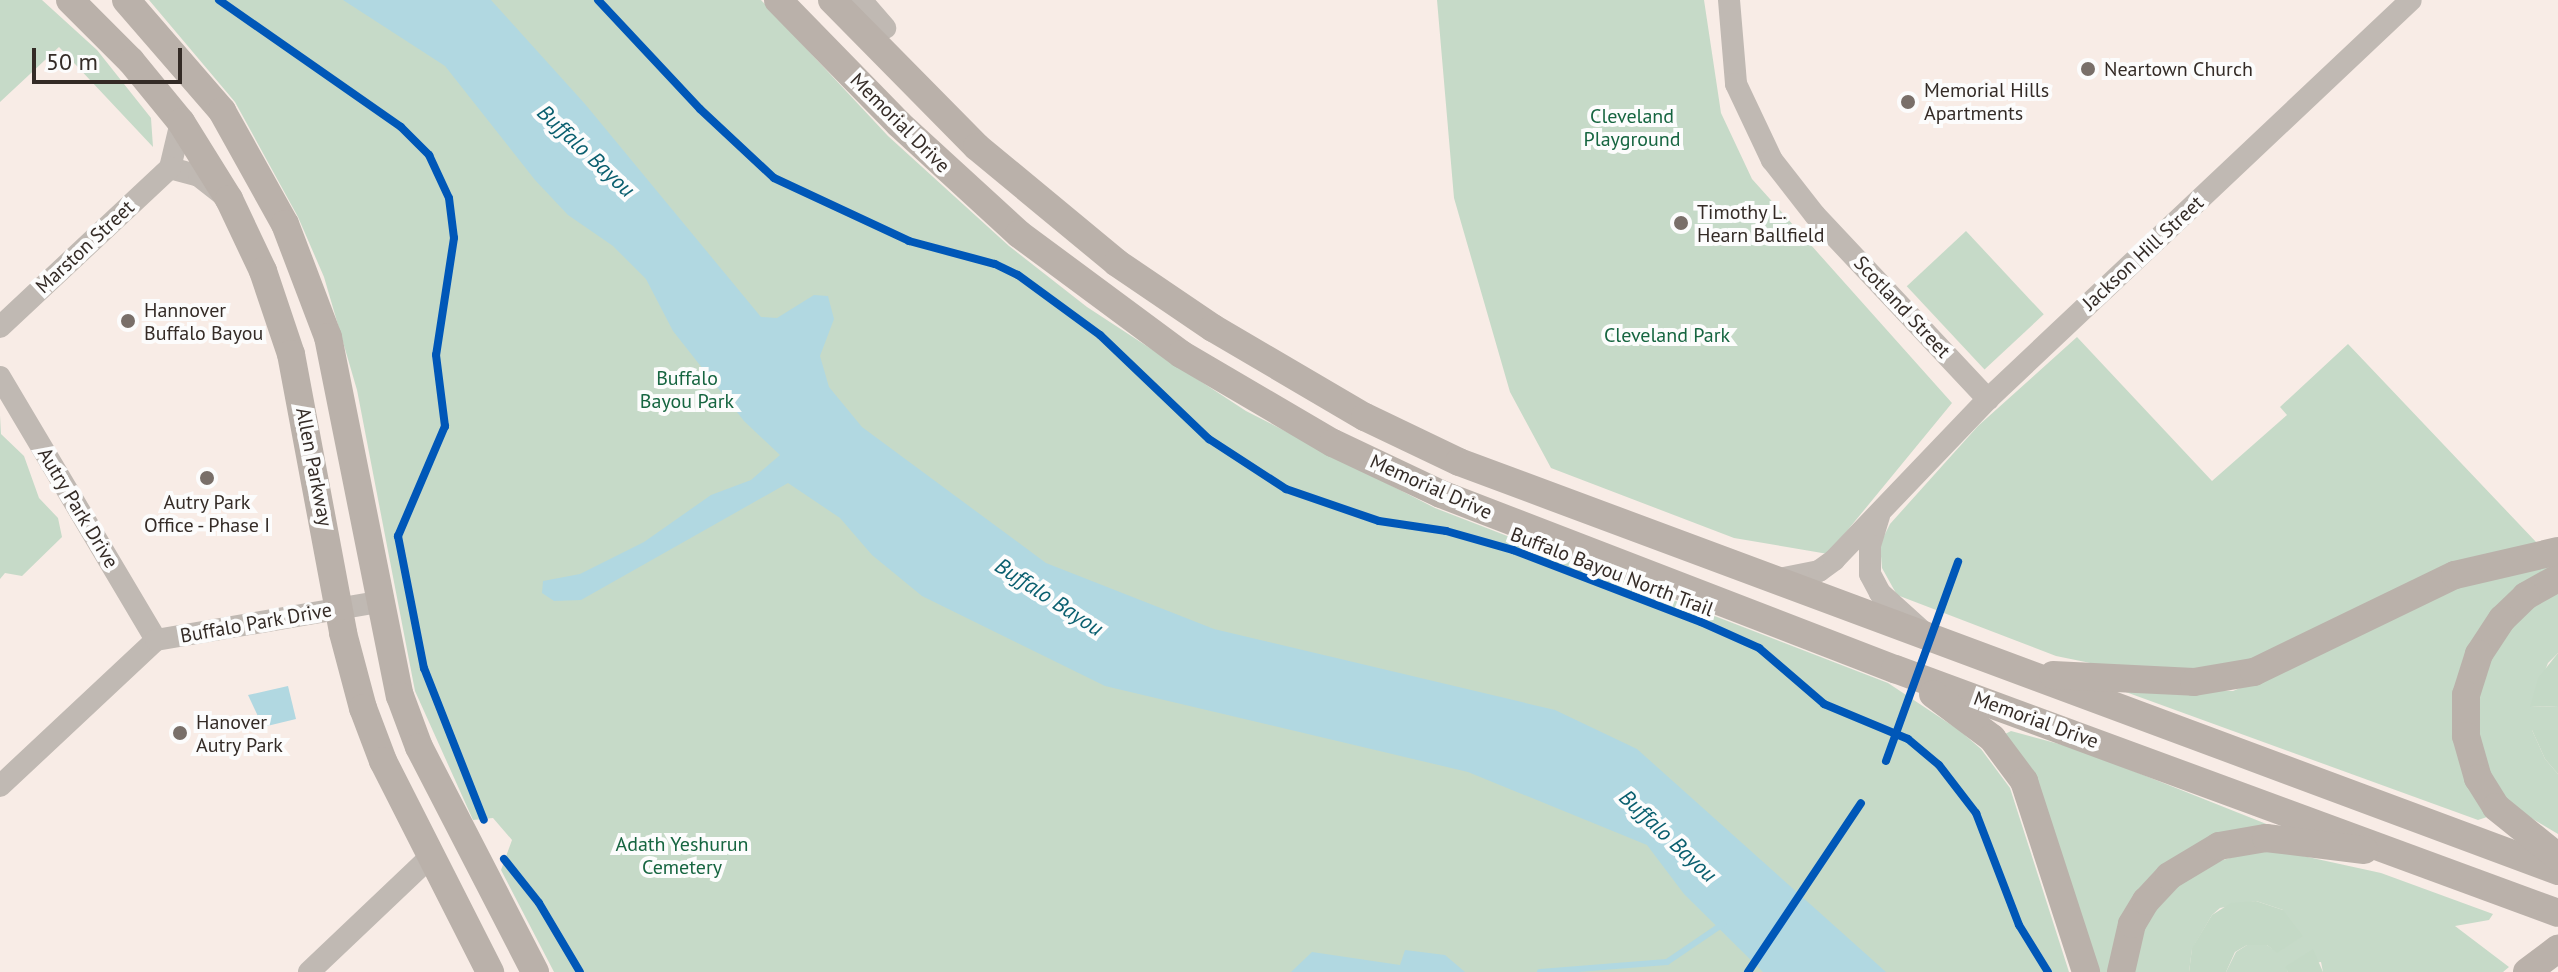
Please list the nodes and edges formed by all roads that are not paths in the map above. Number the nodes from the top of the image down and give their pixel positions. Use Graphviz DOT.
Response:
graph roads {
  1 [pos="70,0"];
  2 [pos="126,0"];
  3 [pos="778,0"];
  4 [pos="832,0"];
  5 [pos="861,0"];
  6 [pos="1729,0"];
  7 [pos="2411,0"];
  8 [pos="885,28"];
  9 [pos="181,122"];
  10 [pos="170,168"];
  11 [pos="1009,175"];
  12 [pos="229,199"];
  13 [pos="0,327"];
  14 [pos="0,377"];
  15 [pos="1988,399"];
  16 [pos="1880,513"];
  17 [pos="2558,551"];
  18 [pos="2558,578"];
  19 [pos="1774,580"];
  20 [pos="379,602"];
  21 [pos="339,608"];
  22 [pos="1923,632"];
  23 [pos="156,640"];
  24 [pos="1895,669"];
  25 [pos="2022,673"];
  26 [pos="5,772"];
  27 [pos="2407,854"];
  28 [pos="430,857"];
  29 [pos="2558,857"];
  30 [pos="2558,871"];
  31 [pos="2558,913"];
  32 [pos="2558,949"];
  33 [pos="309,972"];
  34 [pos="490,972"];
  35 [pos="524,972"];
  36 [pos="535,972"];
  37 [pos="2086,972"];
  38 [pos="2121,972"];
  39 [pos="2528,972"];
  1 -- 9 [label="main road, Allen Parkway"];
  2 -- 20 [label="main road, Allen Parkway"];
  3 -- 24 [label="main road, Memorial Drive"];
  4 -- 11 [label="main road, Memorial Drive"];
  5 -- 8 [label="street"];
  6 -- 15 [label="street, Scotland Street"];
  7 -- 15 [label="street, Jackson Hill Street"];
  8 -- 11 [label="main road"];
  9 -- 10 [label="street"];
  9 -- 12 [label="main road, Allen Parkway"];
  10 -- 12 [label="street"];
  10 -- 13 [label="street, Marston Street"];
  11 -- 19 [label="main road, Memorial Drive"];
  12 -- 21 [label="main road, Allen Parkway"];
  14 -- 23 [label="street, Autry Park Drive"];
  15 -- 16 [label="street, Jackson Hill Street"];
  16 -- 19 [label="street, Jackson Hill Street"];
  16 -- 22 [label="street, Jackson Hill Street"];
  17 -- 25 [label="main road"];
  18 -- 29 [label="main road"];
  19 -- 22 [label="main road, Memorial Drive"];
  20 -- 21 [label="street, Buffalo Park Drive"];
  20 -- 36 [label="main road, Allen Parkway"];
  21 -- 23 [label="street, Buffalo Park Drive"];
  21 -- 28 [label="main road, Allen Parkway"];
  22 -- 25 [label="main road, Memorial Drive"];
  23 -- 26 [label="street, Buffalo Park Drive"];
  24 -- 27 [label="main road, Memorial Drive"];
  24 -- 37 [label="main road"];
  25 -- 30 [label="main road, Memorial Drive"];
  27 -- 31 [label="main road, Memorial Drive"];
  27 -- 38 [label="main road"];
  28 -- 33 [label="street"];
  28 -- 34 [label="main road, Allen Parkway"];
  28 -- 35 [label="main road"];
  32 -- 39 [label="main road"];
}
